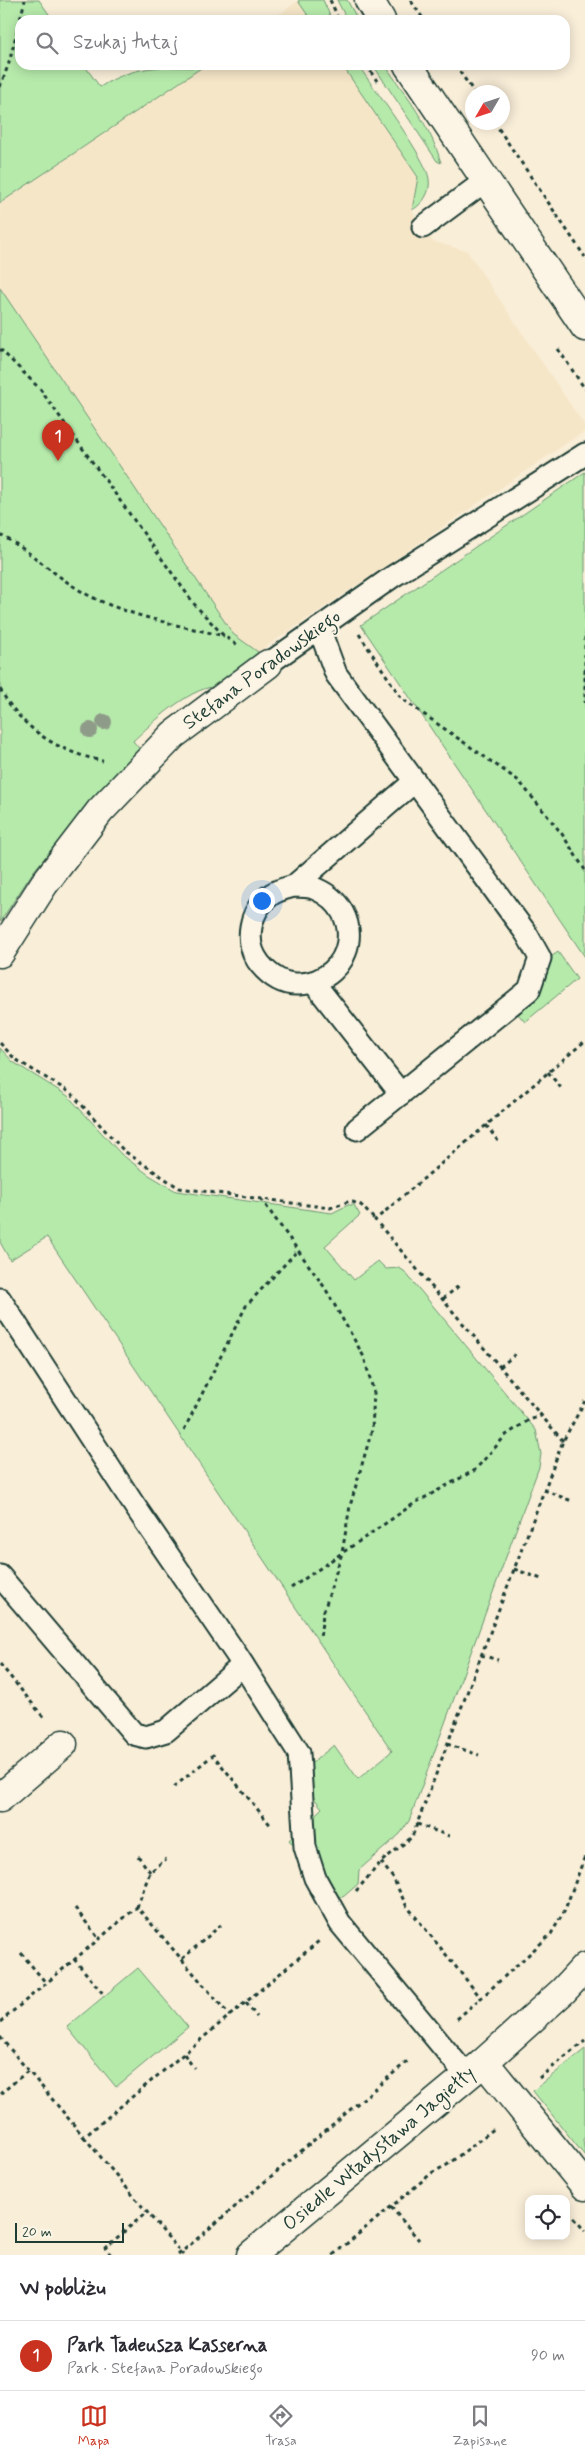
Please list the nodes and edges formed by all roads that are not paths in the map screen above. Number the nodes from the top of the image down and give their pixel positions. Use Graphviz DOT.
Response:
graph roads {
  1 [pos="369,0"];
  2 [pos="378,15"];
  3 [pos="411,70"];
  4 [pos="486,181"];
  5 [pos="423,228"];
  6 [pos="585,327"];
  7 [pos="585,454"];
  8 [pos="319,628"];
  9 [pos="268,664"];
  10 [pos="415,780"];
  11 [pos="294,886"];
  12 [pos="0,953"];
  13 [pos="314,983"];
  14 [pos="401,1094"];
  15 [pos="357,1129"];
  16 [pos="0,1299"];
  17 [pos="0,1576"];
  18 [pos="243,1665"];
  19 [pos="63,1744"];
  20 [pos="0,1798"];
  21 [pos="585,1967"];
  22 [pos="475,2069"];
  23 [pos="585,2186"];
  24 [pos="251,2255"];
  1 -- 2 [label="street"];
  3 -- 4 [label="street"];
  4 -- 5 [label="lane"];
  4 -- 6 [label="street"];
  7 -- 8 [label="lane, Stefana Poradowskiego"];
  8 -- 9 [label="lane, Stefana Poradowskiego"];
  8 -- 10 [label="lane"];
  9 -- 12 [label="street, Stefana Poradowskiego"];
  10 -- 11 [label="lane"];
  10 -- 14 [label="lane"];
  11 -- 13 [label="lane"];
  11 -- 13 [label="lane"];
  13 -- 14 [label="lane"];
  14 -- 15 [label="lane"];
  16 -- 18 [label="lane"];
  17 -- 18 [label="lane"];
  18 -- 22 [label="lane"];
  19 -- 20 [label="street"];
  21 -- 22 [label="street, Osiedle Władysława Jagiełły"];
  22 -- 23 [label="street, Osiedle Władysława Jagiełły"];
  22 -- 24 [label="street, Osiedle Władysława Jagiełły"];
}
